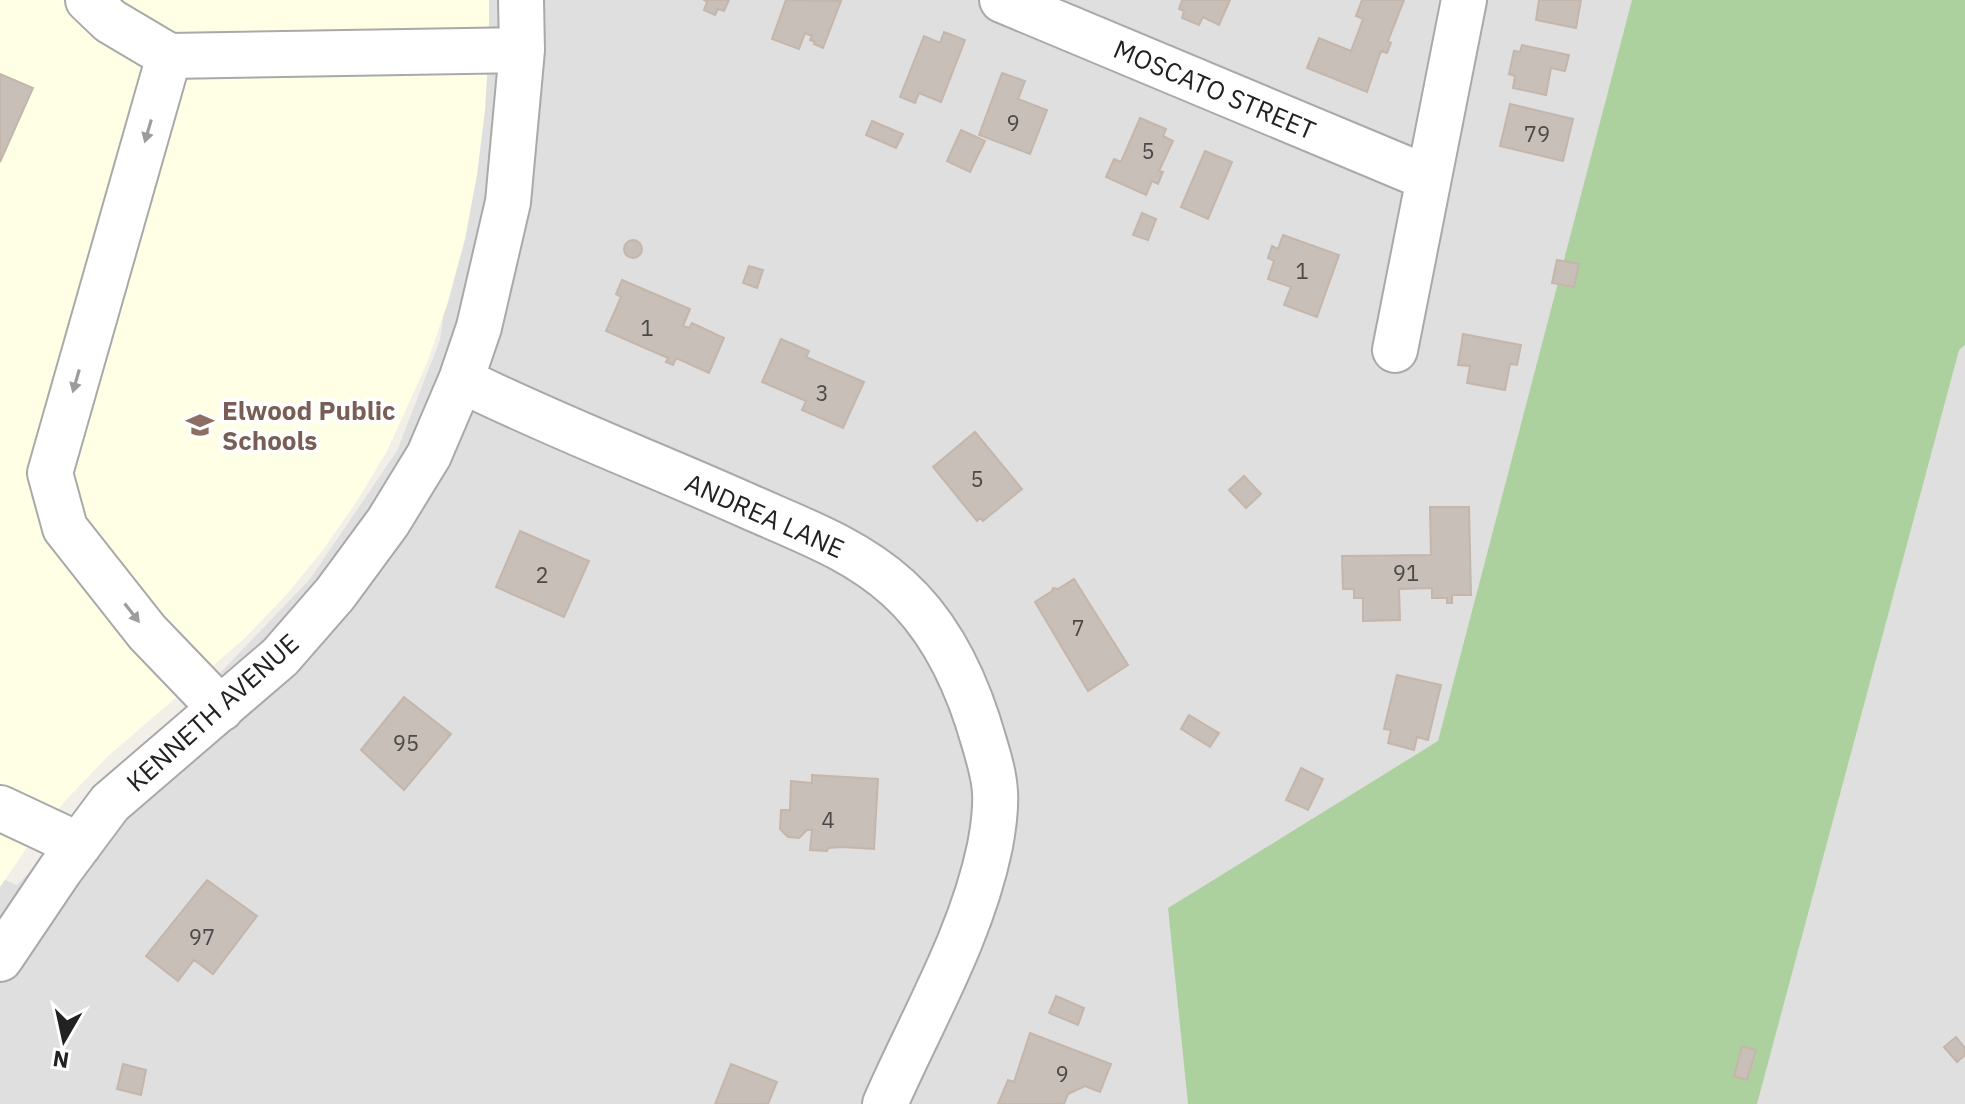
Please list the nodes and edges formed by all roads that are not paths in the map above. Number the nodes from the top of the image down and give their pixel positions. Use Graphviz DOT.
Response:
graph roads {
  1 [pos="88,0"];
  2 [pos="521,0"];
  3 [pos="1002,0"];
  4 [pos="1464,0"];
  5 [pos="522,50"];
  6 [pos="169,56"];
  7 [pos="1428,178"];
  8 [pos="1395,350"];
  9 [pos="461,380"];
  10 [pos="221,709"];
  11 [pos="0,808"];
  12 [pos="79,845"];
  13 [pos="0,959"];
  14 [pos="885,1104"];
  1 -- 6 [label="street"];
  2 -- 5 [label="street, KENNETH AVENUE"];
  3 -- 7 [label="street, MOSCATO STREET"];
  4 -- 7 [label="street"];
  5 -- 6 [label="street"];
  5 -- 9 [label="street, KENNETH AVENUE"];
  6 -- 10 [label="street, one-way"];
  7 -- 8 [label="street"];
  9 -- 10 [label="street, KENNETH AVENUE"];
  9 -- 14 [label="street, ANDREA LANE"];
  10 -- 12 [label="street, KENNETH AVENUE"];
  11 -- 12 [label="street"];
  12 -- 13 [label="street, KENNETH AVENUE"];
}
